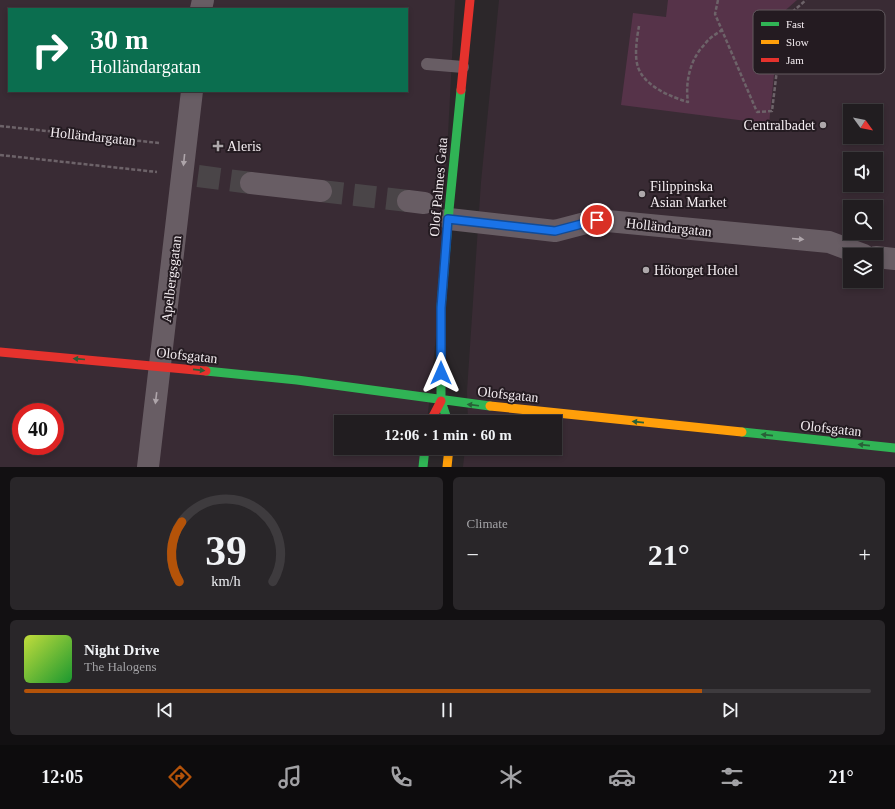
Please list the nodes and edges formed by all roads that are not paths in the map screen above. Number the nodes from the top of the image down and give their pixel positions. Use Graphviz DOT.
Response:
graph roads {
  1 [pos="470,0"];
  2 [pos="427,64"];
  3 [pos="463,67"];
  4 [pos="192,92"];
  5 [pos="252,183"];
  6 [pos="321,191"];
  7 [pos="448,219"];
  8 [pos="845,248"];
  9 [pos="883,258"];
  10 [pos="895,259"];
  11 [pos="0,352"];
  12 [pos="160,366"];
  13 [pos="441,401"];
  14 [pos="434,415"];
  15 [pos="446,415"];
  16 [pos="895,448"];
  17 [pos="424,455"];
  18 [pos="448,455"];
  19 [pos="148,467"];
  20 [pos="423,467"];
  21 [pos="447,467"];
  1 -- 3 [label="street, Olof Palmes Gata"];
  2 -- 3 [label="lane"];
  3 -- 7 [label="street, Olof Palmes Gata"];
  4 -- 12 [label="street, Apelbergsgatan, one-way"];
  5 -- 6 [label="street"];
  7 -- 8 [label="street, Holländargatan, one-way"];
  7 -- 13 [label="street, Olof Palmes Gata"];
  9 -- 10 [label="street"];
  12 -- 11 [label="street, Olofsgatan, one-way"];
  12 -- 13 [label="street, Olofsgatan, one-way"];
  12 -- 19 [label="street, Apelbergsgatan, one-way"];
  13 -- 14 [label="street, Olof Palmes Gata"];
  13 -- 15 [label="street, Olof Palmes Gata"];
  16 -- 13 [label="street, Olofsgatan, one-way"];
  17 -- 20 [label="street"];
  18 -- 21 [label="street"];
}
